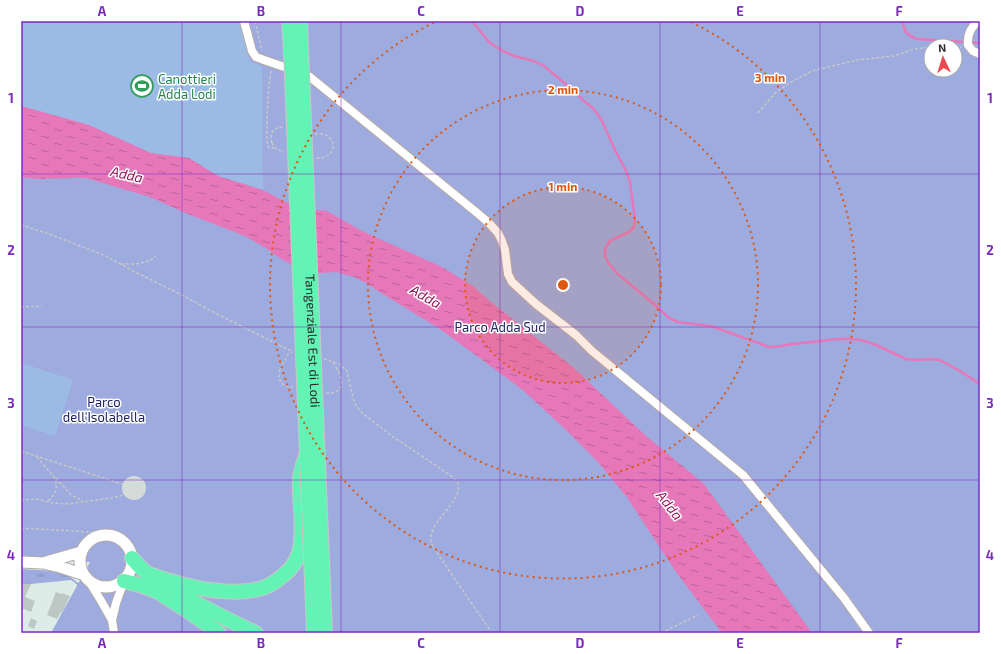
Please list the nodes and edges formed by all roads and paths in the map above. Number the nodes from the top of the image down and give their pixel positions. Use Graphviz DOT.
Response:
graph roads {
  1 [pos="244,21"];
  2 [pos="256,21"];
  3 [pos="289,21"];
  4 [pos="300,21"];
  5 [pos="978,21"];
  6 [pos="923,48"];
  7 [pos="296,50"];
  8 [pos="980,54"];
  9 [pos="268,62"];
  10 [pos="758,113"];
  11 [pos="313,137"];
  12 [pos="275,148"];
  13 [pos="332,152"];
  14 [pos="21,225"];
  15 [pos="156,256"];
  16 [pos="119,264"];
  17 [pos="42,306"];
  18 [pos="21,307"];
  19 [pos="323,359"];
  20 [pos="331,361"];
  21 [pos="280,369"];
  22 [pos="323,391"];
  23 [pos="21,451"];
  24 [pos="307,453"];
  25 [pos="35,456"];
  26 [pos="54,477"];
  27 [pos="122,484"];
  28 [pos="124,495"];
  29 [pos="21,500"];
  30 [pos="48,502"];
  31 [pos="84,502"];
  32 [pos="21,528"];
  33 [pos="100,535"];
  34 [pos="81,552"];
  35 [pos="132,558"];
  36 [pos="21,562"];
  37 [pos="43,563"];
  38 [pos="146,573"];
  39 [pos="82,574"];
  40 [pos="124,581"];
  41 [pos="90,583"];
  42 [pos="153,590"];
  43 [pos="698,615"];
  44 [pos="220,616"];
  45 [pos="112,620"];
  46 [pos="114,633"];
  47 [pos="219,633"];
  48 [pos="256,633"];
  49 [pos="314,633"];
  50 [pos="325,633"];
  51 [pos="492,633"];
  52 [pos="662,633"];
  53 [pos="869,633"];
  1 -- 9 [label="street"];
  2 -- 9 [label="path"];
  3 -- 7 [label="highway"];
  4 -- 7 [label="highway"];
  5 -- 8 [label="street"];
  6 -- 10 [label="path"];
  7 -- 24 [label="highway, Tangenziale Est di Lodi, bridge"];
  7 -- 50 [label="highway, Tangenziale Est di Lodi, bridge"];
  9 -- 12 [label="path"];
  9 -- 53 [label="street"];
  11 -- 13 [label="path"];
  14 -- 16 [label="path"];
  15 -- 16 [label="path"];
  16 -- 21 [label="path"];
  17 -- 18 [label="path"];
  19 -- 20 [label="path"];
  20 -- 22 [label="path"];
  20 -- 51 [label="path"];
  23 -- 25 [label="path"];
  24 -- 38 [label="highway"];
  24 -- 49 [label="highway, Tangenziale Est di Lodi, bridge"];
  25 -- 26 [label="path"];
  25 -- 27 [label="path"];
  26 -- 30 [label="path"];
  26 -- 31 [label="path"];
  28 -- 31 [label="path"];
  29 -- 30 [label="path"];
  30 -- 31 [label="path"];
  32 -- 33 [label="path"];
  33 -- 34 [label="street"];
  33 -- 35 [label="street"];
  34 -- 37 [label="street"];
  34 -- 39 [label="street"];
  35 -- 38 [label="highway"];
  35 -- 40 [label="street"];
  36 -- 37 [label="street"];
  37 -- 39 [label="street"];
  38 -- 44 [label="highway"];
  39 -- 41 [label="street"];
  40 -- 41 [label="street"];
  40 -- 42 [label="highway"];
  40 -- 45 [label="street"];
  41 -- 45 [label="street"];
  42 -- 44 [label="highway"];
  42 -- 47 [label="highway"];
  43 -- 52 [label="path"];
  44 -- 48 [label="highway"];
  45 -- 46 [label="street"];
}
